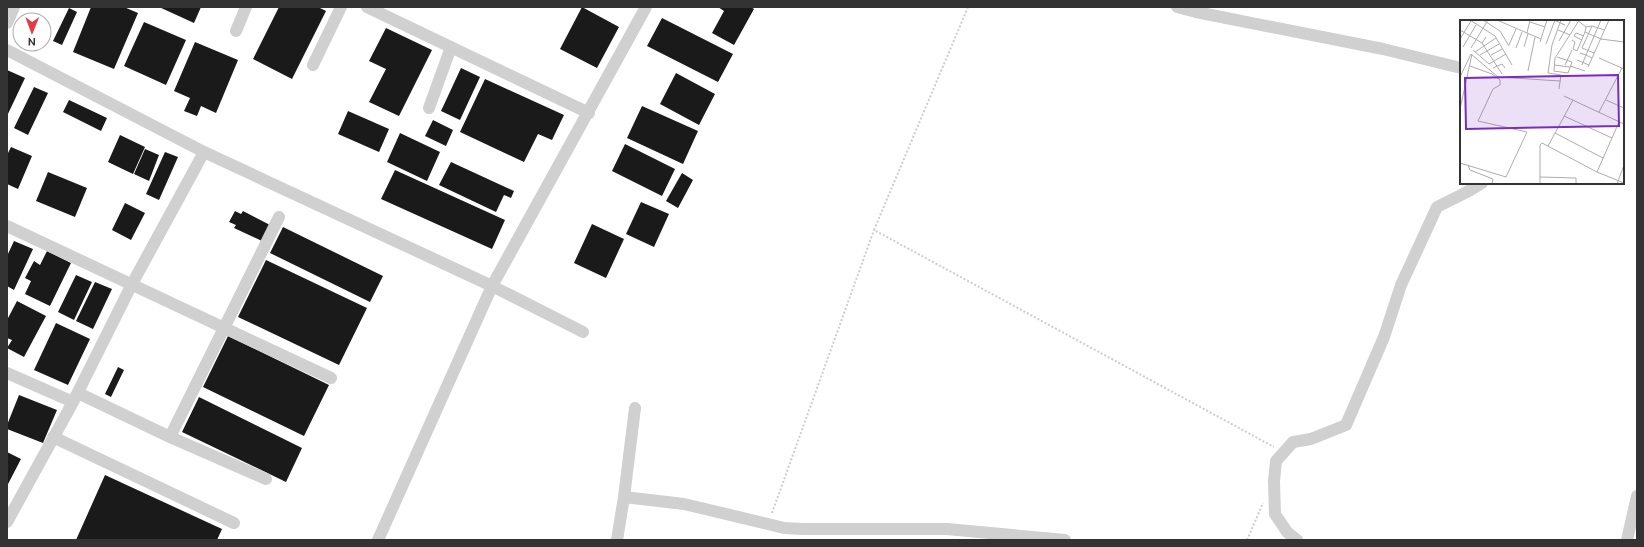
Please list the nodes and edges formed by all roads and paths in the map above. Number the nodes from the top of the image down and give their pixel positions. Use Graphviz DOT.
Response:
graph roads {
  1 [pos="14,7"];
  2 [pos="246,7"];
  3 [pos="341,7"];
  4 [pos="367,7"];
  5 [pos="646,7"];
  6 [pos="968,7"];
  7 [pos="1177,7"];
  8 [pos="7,23"];
  9 [pos="236,31"];
  10 [pos="452,48"];
  11 [pos="7,50"];
  12 [pos="313,65"];
  13 [pos="1460,68"];
  14 [pos="429,108"];
  15 [pos="589,113"];
  16 [pos="204,152"];
  17 [pos="1480,184"];
  18 [pos="279,217"];
  19 [pos="7,226"];
  20 [pos="874,230"];
  21 [pos="132,284"];
  22 [pos="492,286"];
  23 [pos="223,328"];
  24 [pos="583,332"];
  25 [pos="7,373"];
  26 [pos="331,378"];
  27 [pos="75,397"];
  28 [pos="635,408"];
  29 [pos="170,436"];
  30 [pos="54,437"];
  31 [pos="1284,452"];
  32 [pos="266,479"];
  33 [pos="1266,496"];
  34 [pos="1637,496"];
  35 [pos="624,497"];
  36 [pos="7,522"];
  37 [pos="234,523"];
  38 [pos="768,524"];
  39 [pos="378,540"];
  40 [pos="617,540"];
  41 [pos="1065,540"];
  42 [pos="1247,540"];
  43 [pos="1297,540"];
  44 [pos="1627,540"];
  1 -- 8 [label="street"];
  2 -- 9 [label="street"];
  3 -- 12 [label="street"];
  4 -- 10 [label="street"];
  5 -- 15 [label="street"];
  6 -- 20 [label="path"];
  7 -- 13 [label="street"];
  10 -- 14 [label="street"];
  10 -- 15 [label="street"];
  11 -- 16 [label="street"];
  15 -- 22 [label="street"];
  16 -- 21 [label="street"];
  16 -- 22 [label="street"];
  17 -- 31 [label="street"];
  18 -- 23 [label="street"];
  19 -- 21 [label="street"];
  20 -- 31 [label="path"];
  20 -- 38 [label="path"];
  21 -- 23 [label="street"];
  21 -- 27 [label="street"];
  22 -- 24 [label="street"];
  22 -- 39 [label="street"];
  23 -- 26 [label="street"];
  23 -- 29 [label="street"];
  25 -- 27 [label="street"];
  27 -- 29 [label="street"];
  27 -- 30 [label="street"];
  28 -- 35 [label="street"];
  29 -- 32 [label="street"];
  30 -- 36 [label="street"];
  30 -- 37 [label="street"];
  31 -- 43 [label="street"];
  33 -- 42 [label="path"];
  34 -- 44 [label="street"];
  35 -- 38 [label="street"];
  35 -- 40 [label="street"];
  38 -- 41 [label="street"];
}
